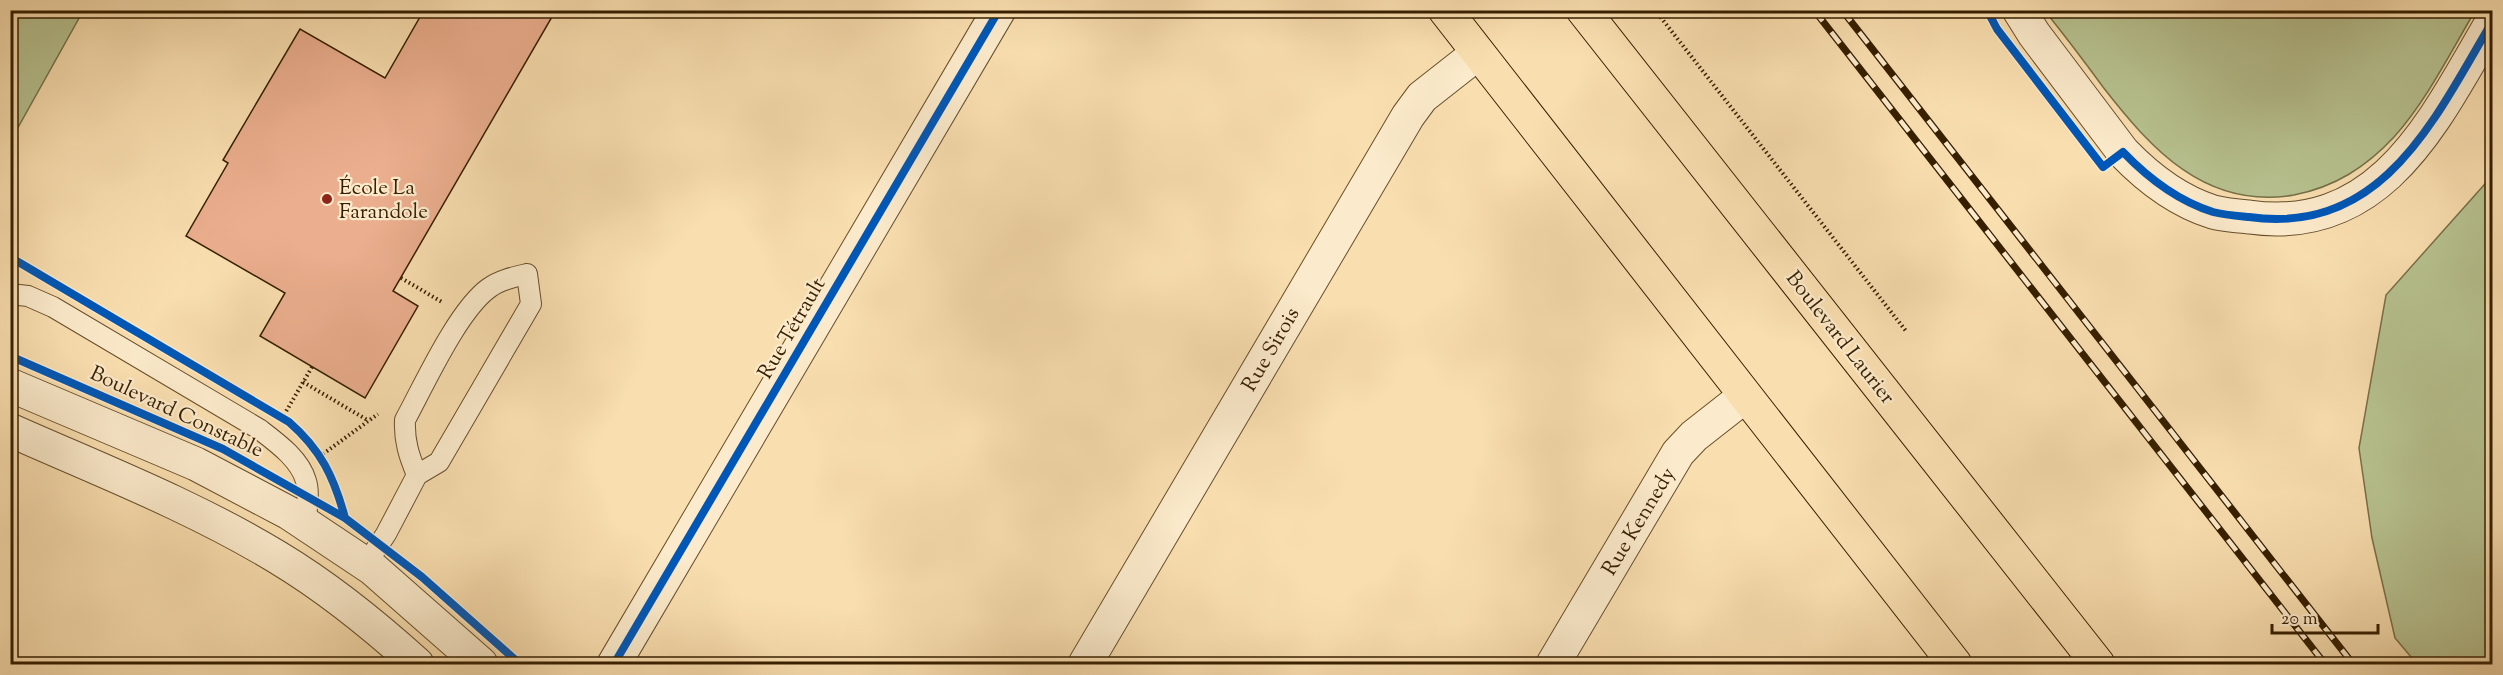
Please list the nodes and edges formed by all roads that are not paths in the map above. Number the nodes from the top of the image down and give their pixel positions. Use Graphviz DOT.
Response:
graph roads {
  1 [pos="999,10"];
  2 [pos="1445,10"];
  3 [pos="1583,10"];
  4 [pos="2019,10"];
  5 [pos="2493,22"];
  6 [pos="1478,53"];
  7 [pos="10,294"];
  8 [pos="10,385"];
  9 [pos="1744,396"];
  10 [pos="10,430"];
  11 [pos="417,475"];
  12 [pos="306,523"];
  13 [pos="366,564"];
  14 [pos="417,664"];
  15 [pos="481,664"];
  16 [pos="614,664"];
  17 [pos="1085,664"];
  18 [pos="1553,664"];
  19 [pos="1955,664"];
  20 [pos="2098,664"];
  1 -- 16 [label="street, Rue Tétrault"];
  2 -- 6 [label="main road"];
  3 -- 20 [label="main road, Boulevard Laurier"];
  4 -- 5 [label="street"];
  6 -- 9 [label="main road"];
  6 -- 17 [label="street, Rue Sirois"];
  7 -- 12 [label="lane"];
  8 -- 12 [label="street, Boulevard Constable"];
  9 -- 18 [label="street, Rue Kennedy"];
  9 -- 19 [label="main road"];
  10 -- 14 [label="street"];
  11 -- 11 [label="lane"];
  11 -- 13 [label="lane"];
  12 -- 13 [label="street, Boulevard Constable"];
  13 -- 15 [label="street, Boulevard Constable"];
}
